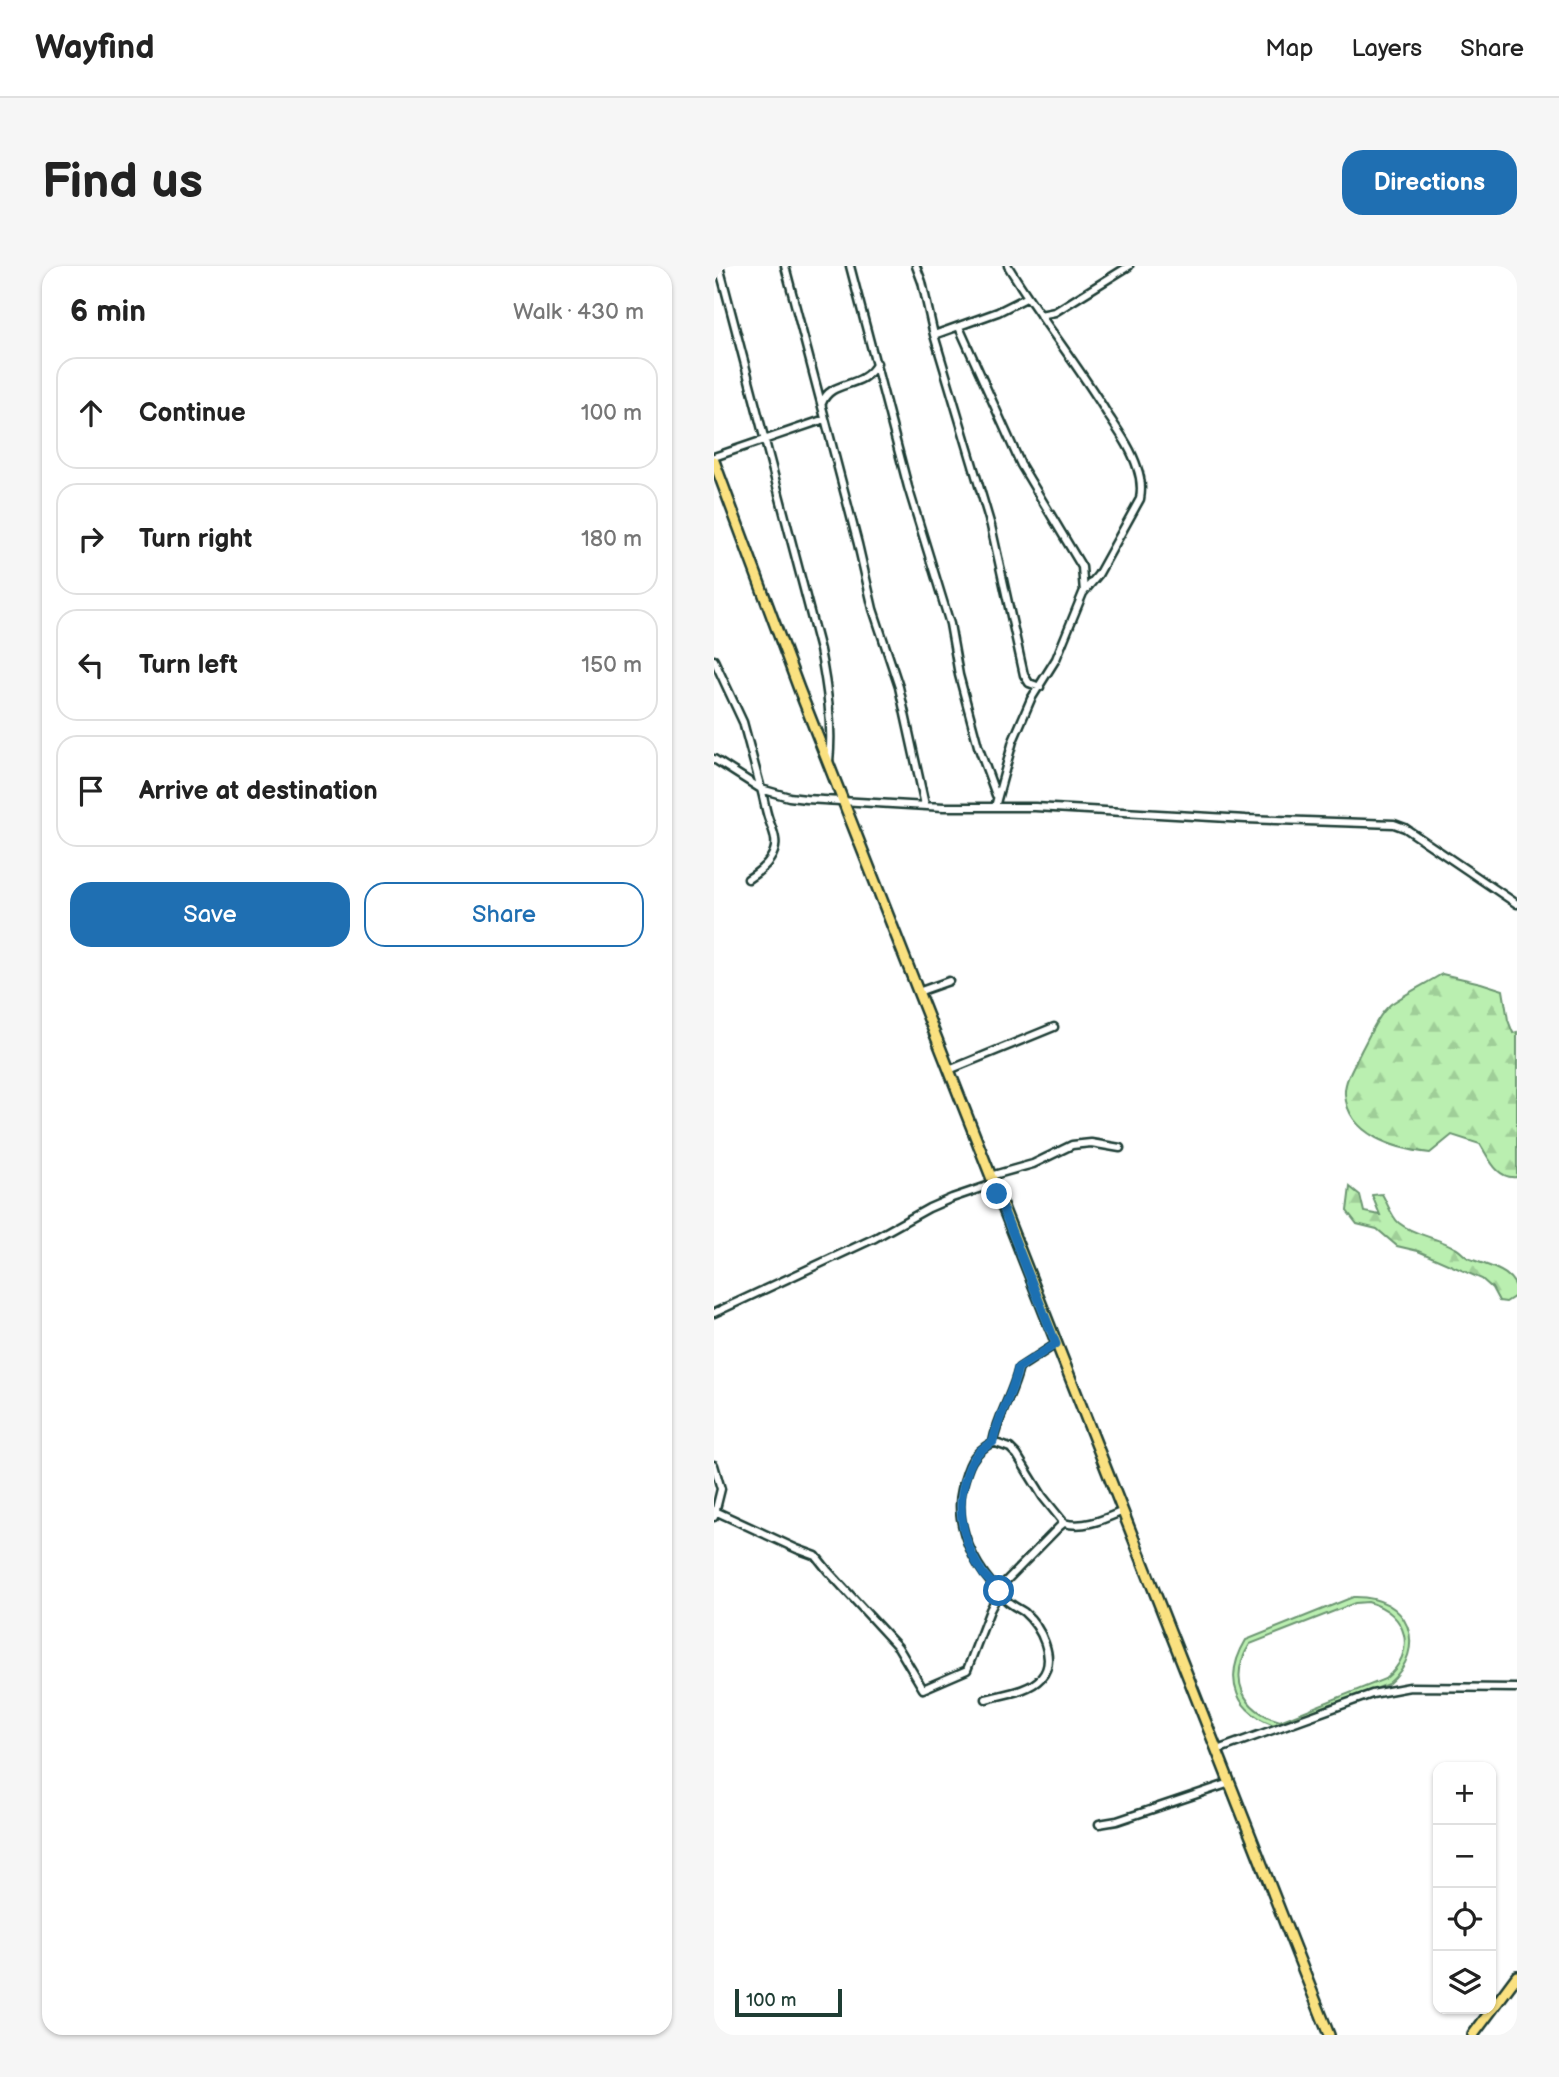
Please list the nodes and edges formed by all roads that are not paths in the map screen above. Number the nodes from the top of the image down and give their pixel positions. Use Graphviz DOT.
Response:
graph roads {
  1 [pos="719,266"];
  2 [pos="785,266"];
  3 [pos="850,266"];
  4 [pos="916,266"];
  5 [pos="1008,266"];
  6 [pos="1129,266"];
  7 [pos="1028,297"];
  8 [pos="1055,313"];
  9 [pos="1040,315"];
  10 [pos="959,327"];
  11 [pos="1050,327"];
  12 [pos="934,335"];
  13 [pos="877,363"];
  14 [pos="822,405"];
  15 [pos="825,419"];
  16 [pos="765,438"];
  17 [pos="714,459"];
  18 [pos="1082,567"];
  19 [pos="1098,575"];
  20 [pos="1083,593"];
  21 [pos="714,660"];
  22 [pos="1040,687"];
  23 [pos="714,759"];
  24 [pos="829,764"];
  25 [pos="761,789"];
  26 [pos="996,797"];
  27 [pos="843,800"];
  28 [pos="925,805"];
  29 [pos="995,807"];
  30 [pos="748,879"];
  31 [pos="1517,904"];
  32 [pos="949,981"];
  33 [pos="918,992"];
  34 [pos="1054,1027"];
  35 [pos="949,1070"];
  36 [pos="1120,1148"];
  37 [pos="992,1180"];
  38 [pos="714,1313"];
  39 [pos="1056,1344"];
  40 [pos="993,1442"];
  41 [pos="714,1465"];
  42 [pos="715,1511"];
  43 [pos="1122,1511"];
  44 [pos="714,1517"];
  45 [pos="1064,1523"];
  46 [pos="999,1591"];
  47 [pos="1517,1688"];
  48 [pos="986,1699"];
  49 [pos="1217,1750"];
  50 [pos="1230,1783"];
  51 [pos="1100,1824"];
  52 [pos="1517,1976"];
  53 [pos="1329,2035"];
  54 [pos="1473,2035"];
  1 -- 16 [label="street"];
  2 -- 14 [label="street"];
  3 -- 13 [label="street"];
  4 -- 12 [label="street"];
  5 -- 7 [label="street"];
  6 -- 8 [label="street"];
  7 -- 9 [label="street"];
  7 -- 10 [label="street"];
  8 -- 9 [label="street"];
  8 -- 11 [label="street"];
  9 -- 11 [label="street"];
  10 -- 12 [label="street"];
  10 -- 18 [label="street"];
  11 -- 19 [label="street"];
  12 -- 22 [label="street"];
  13 -- 14 [label="street"];
  13 -- 26 [label="street"];
  14 -- 15 [label="street"];
  15 -- 16 [label="street"];
  15 -- 28 [label="street"];
  16 -- 17 [label="street"];
  16 -- 24 [label="street"];
  17 -- 24 [label="main road"];
  18 -- 19 [label="street"];
  18 -- 20 [label="street"];
  19 -- 20 [label="street"];
  20 -- 22 [label="street"];
  21 -- 25 [label="street"];
  22 -- 26 [label="street"];
  23 -- 25 [label="street"];
  24 -- 27 [label="main road"];
  25 -- 27 [label="street"];
  25 -- 30 [label="street"];
  26 -- 29 [label="street"];
  27 -- 28 [label="street"];
  27 -- 33 [label="main road"];
  28 -- 29 [label="street"];
  29 -- 31 [label="street"];
  32 -- 33 [label="street"];
  33 -- 35 [label="main road"];
  34 -- 35 [label="street"];
  35 -- 37 [label="main road"];
  36 -- 37 [label="street"];
  37 -- 38 [label="street"];
  37 -- 39 [label="main road"];
  39 -- 40 [label="street"];
  39 -- 43 [label="main road"];
  40 -- 45 [label="street"];
  40 -- 46 [label="street"];
  41 -- 42 [label="street"];
  42 -- 44 [label="street"];
  42 -- 46 [label="street"];
  43 -- 45 [label="street"];
  43 -- 49 [label="main road"];
  45 -- 46 [label="street"];
  46 -- 48 [label="street"];
  47 -- 49 [label="street"];
  49 -- 50 [label="main road"];
  50 -- 51 [label="street"];
  50 -- 53 [label="main road"];
  52 -- 54 [label="main road"];
}
